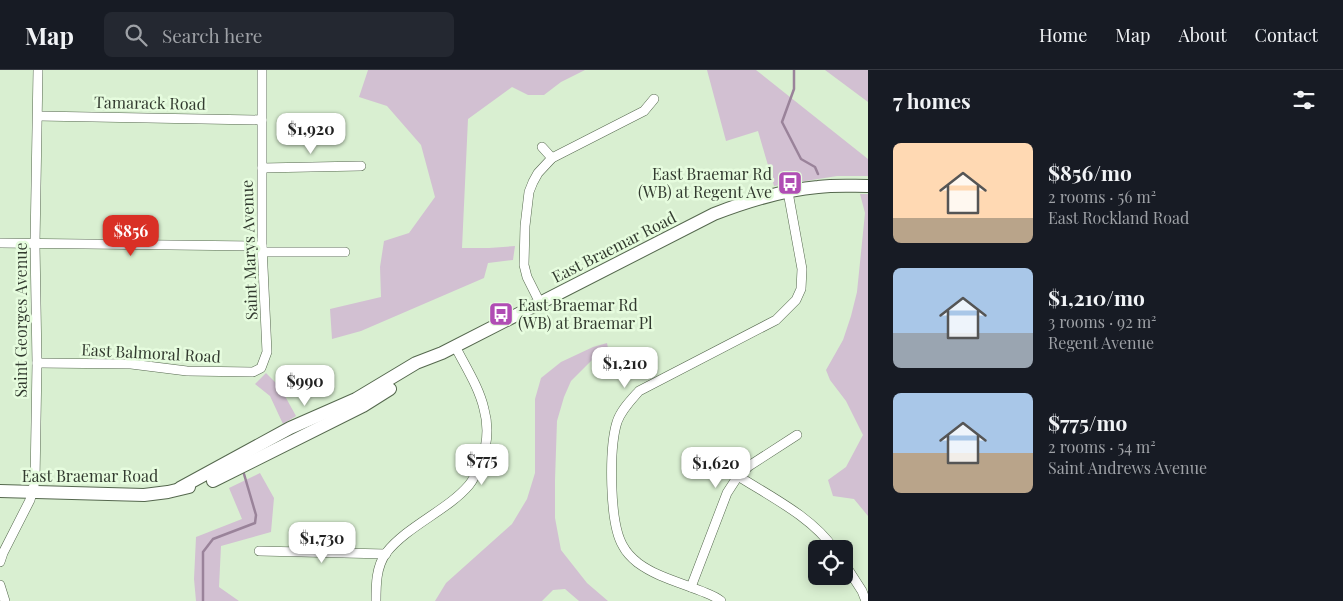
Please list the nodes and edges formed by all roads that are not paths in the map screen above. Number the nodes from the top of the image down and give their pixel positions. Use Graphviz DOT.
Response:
graph roads {
  1 [pos="38,70"];
  2 [pos="262,70"];
  3 [pos="654,99"];
  4 [pos="38,116"];
  5 [pos="262,120"];
  6 [pos="542,146"];
  7 [pos="552,158"];
  8 [pos="361,166"];
  9 [pos="262,168"];
  10 [pos="868,186"];
  11 [pos="788,192"];
  12 [pos="0,238"];
  13 [pos="0,243"];
  14 [pos="31,244"];
  15 [pos="262,249"];
  16 [pos="345,252"];
  17 [pos="540,303"];
  18 [pos="455,346"];
  19 [pos="37,363"];
  20 [pos="261,368"];
  21 [pos="798,435"];
  22 [pos="738,476"];
  23 [pos="0,491"];
  24 [pos="33,492"];
  25 [pos="827,540"];
  26 [pos="259,551"];
  27 [pos="386,554"];
  28 [pos="0,562"];
  29 [pos="853,577"];
  30 [pos="0,585"];
  31 [pos="691,587"];
  32 [pos="5,601"];
  33 [pos="376,601"];
  34 [pos="721,601"];
  35 [pos="866,601"];
  1 -- 4 [label="street, Saint Georges Avenue"];
  2 -- 5 [label="street, Saint Marys Avenue"];
  3 -- 7 [label="street"];
  4 -- 5 [label="street, Tamarack Road"];
  4 -- 14 [label="street, Saint Georges Avenue"];
  5 -- 9 [label="street, Saint Marys Avenue"];
  6 -- 7 [label="street"];
  7 -- 17 [label="street"];
  8 -- 9 [label="street"];
  9 -- 15 [label="street, Saint Marys Avenue"];
  10 -- 11 [label="street, East Braemar Road"];
  11 -- 17 [label="street, East Braemar Road"];
  11 -- 31 [label="street"];
  12 -- 14 [label="street"];
  13 -- 14 [label="street"];
  14 -- 15 [label="street"];
  14 -- 19 [label="street, Saint Georges Avenue"];
  15 -- 16 [label="street"];
  15 -- 20 [label="street, Saint Marys Avenue"];
  17 -- 18 [label="street, East Braemar Road"];
  18 -- 24 [label="street, East Braemar Road"];
  18 -- 27 [label="street"];
  19 -- 20 [label="street, East Balmoral Road"];
  19 -- 24 [label="street, Saint Georges Avenue"];
  21 -- 22 [label="street"];
  22 -- 25 [label="street"];
  22 -- 31 [label="street"];
  23 -- 24 [label="street, East Braemar Road"];
  24 -- 28 [label="street, Saint Georges Avenue"];
  26 -- 27 [label="street"];
  27 -- 33 [label="street"];
  29 -- 35 [label="street"];
  30 -- 32 [label="street"];
  31 -- 34 [label="street"];
}
